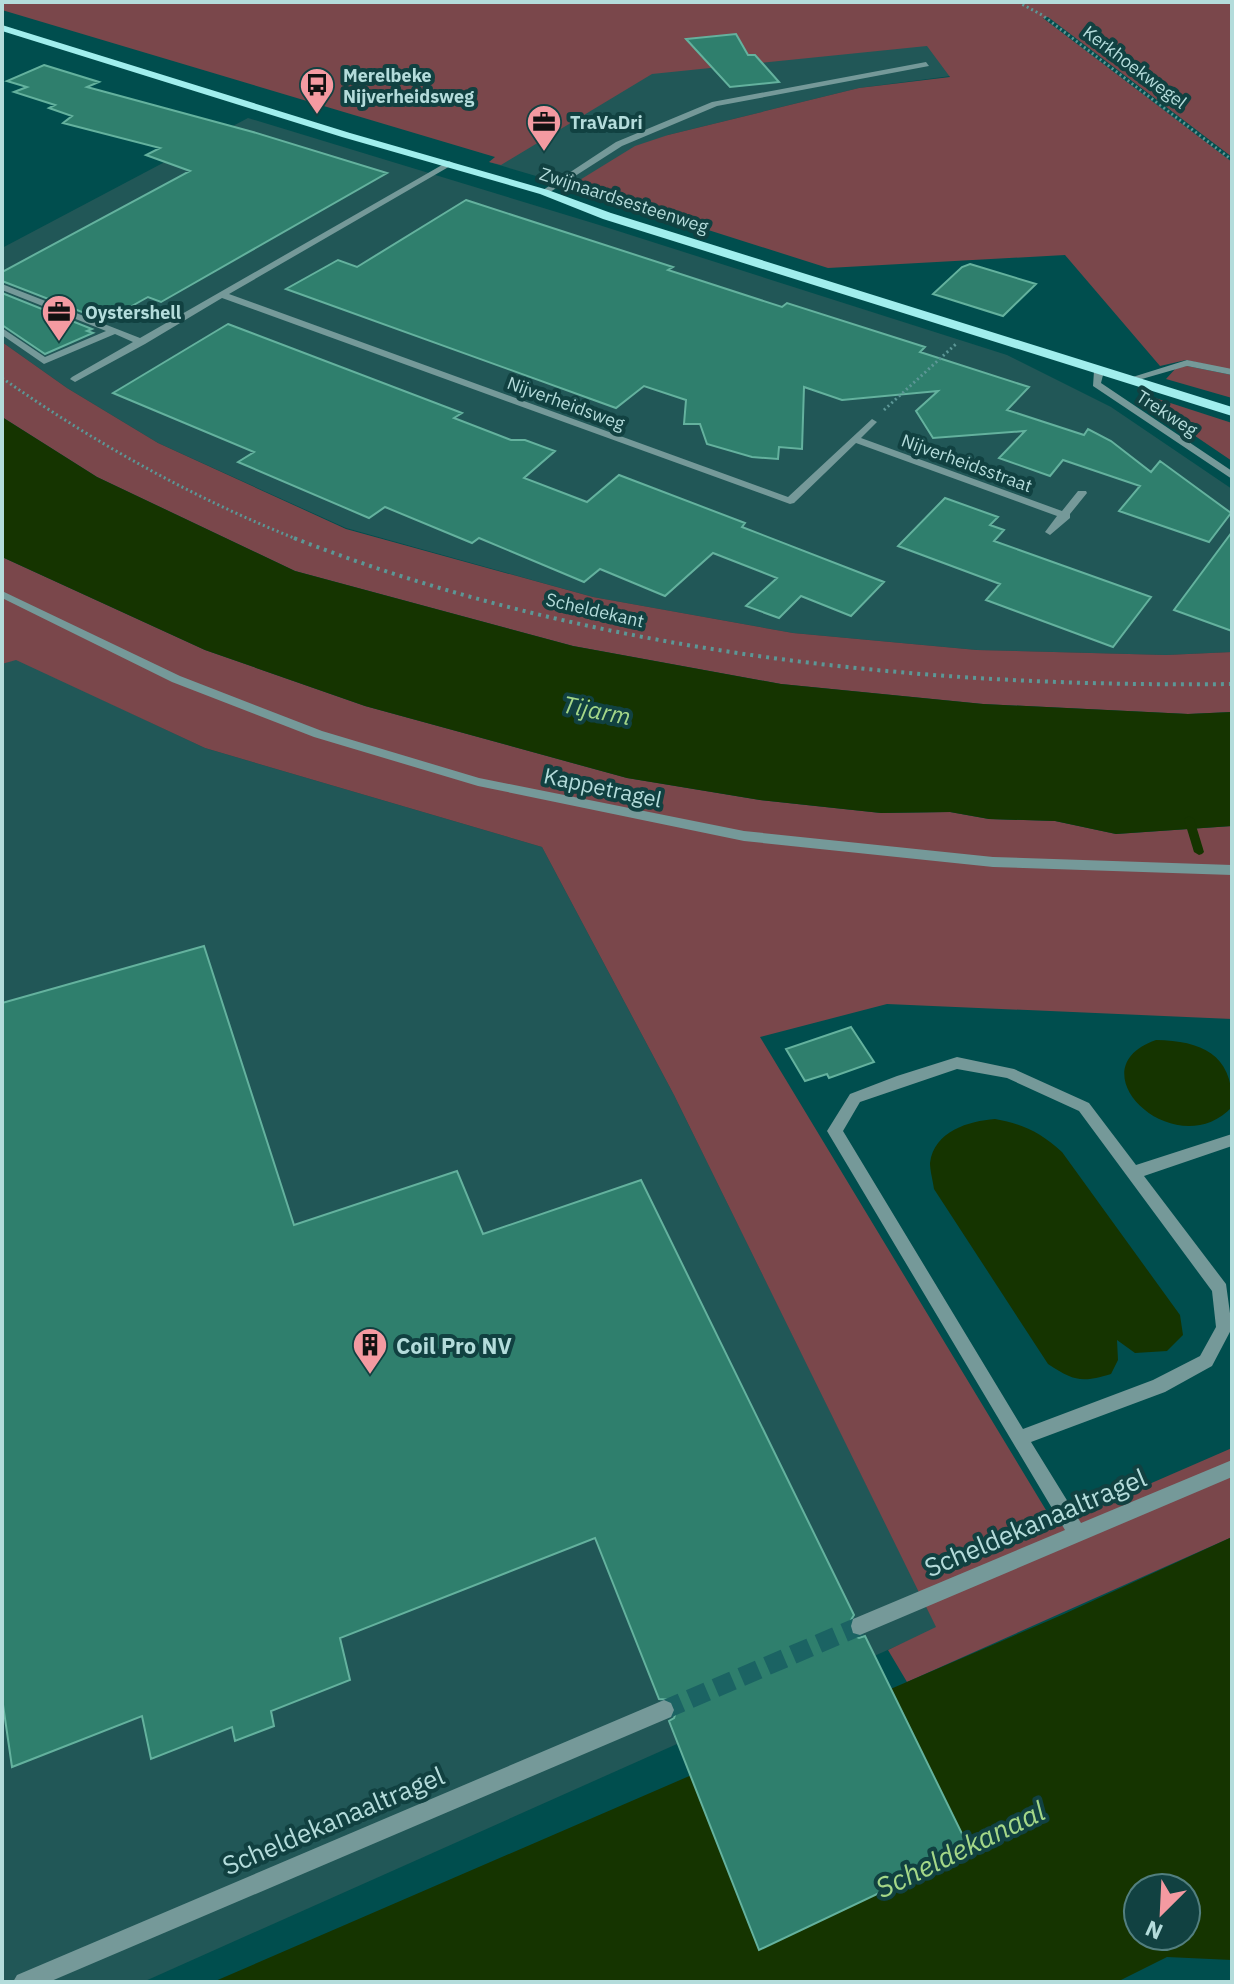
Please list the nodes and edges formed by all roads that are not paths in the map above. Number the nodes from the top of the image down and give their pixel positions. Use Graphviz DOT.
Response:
graph roads {
  1 [pos="2,28"];
  2 [pos="926,64"];
  3 [pos="449,163"];
  4 [pos="544,192"];
  5 [pos="2,287"];
  6 [pos="223,295"];
  7 [pos="2,331"];
  8 [pos="115,331"];
  9 [pos="142,342"];
  10 [pos="1099,371"];
  11 [pos="1232,372"];
  12 [pos="75,379"];
  13 [pos="1128,380"];
  14 [pos="1232,412"];
  15 [pos="872,422"];
  16 [pos="856,440"];
  17 [pos="1232,476"];
  18 [pos="1082,493"];
  19 [pos="1066,516"];
  20 [pos="1050,532"];
  21 [pos="2,594"];
  22 [pos="1232,870"];
  23 [pos="1232,1140"];
  24 [pos="1133,1173"];
  25 [pos="1020,1438"];
  26 [pos="1232,1468"];
  27 [pos="1077,1534"];
  28 [pos="860,1626"];
  29 [pos="664,1710"];
  30 [pos="24,1982"];
  1 -- 3 [label="main road, Zwijnaardsesteenweg"];
  2 -- 4 [label="street"];
  3 -- 4 [label="main road, Zwijnaardsesteenweg"];
  3 -- 6 [label="street"];
  4 -- 10 [label="main road, Zwijnaardsesteenweg"];
  5 -- 8 [label="street"];
  6 -- 9 [label="street"];
  6 -- 16 [label="street, Nijverheidsweg"];
  7 -- 8 [label="street"];
  8 -- 9 [label="street"];
  9 -- 12 [label="street"];
  10 -- 13 [label="main road, Zwijnaardsesteenweg"];
  10 -- 17 [label="street, Trekweg"];
  11 -- 13 [label="street"];
  13 -- 14 [label="main road, Zwijnaardsesteenweg"];
  15 -- 16 [label="street, Nijverheidsweg"];
  16 -- 19 [label="street, Nijverheidsstraat"];
  18 -- 19 [label="street"];
  19 -- 20 [label="street"];
  21 -- 22 [label="street, Kappetragel"];
  23 -- 24 [label="street"];
  24 -- 25 [label="street"];
  24 -- 25 [label="street"];
  25 -- 27 [label="street"];
  26 -- 27 [label="street, Scheldekanaaltragel"];
  27 -- 28 [label="street, Scheldekanaaltragel"];
  29 -- 30 [label="street, Scheldekanaaltragel"];
}
